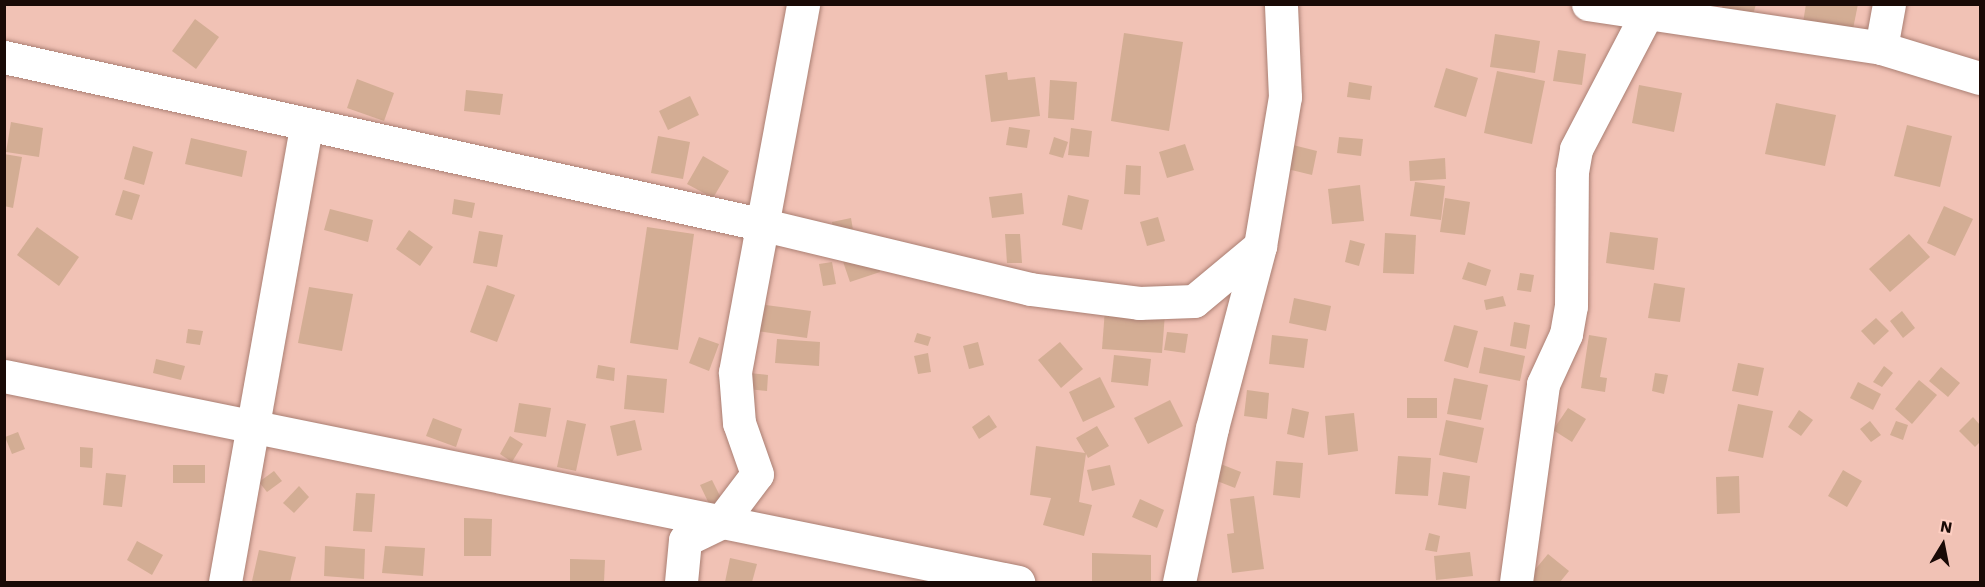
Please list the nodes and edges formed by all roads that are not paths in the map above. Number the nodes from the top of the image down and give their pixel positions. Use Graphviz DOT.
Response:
graph roads {
  1 [pos="803,4"];
  2 [pos="1281,4"];
  3 [pos="1588,4"];
  4 [pos="1889,4"];
  5 [pos="1648,9"];
  6 [pos="1881,48"];
  7 [pos="4,57"];
  8 [pos="1980,78"];
  9 [pos="306,126"];
  10 [pos="764,225"];
  11 [pos="1260,246"];
  12 [pos="4,376"];
  13 [pos="252,426"];
  14 [pos="720,523"];
  15 [pos="225,582"];
  16 [pos="681,582"];
  17 [pos="1018,582"];
  18 [pos="1179,582"];
  19 [pos="1516,582"];
  1 -- 10 [label="street"];
  2 -- 11 [label="street"];
  3 -- 5 [label="street"];
  4 -- 6 [label="street"];
  5 -- 6 [label="street"];
  5 -- 19 [label="street"];
  6 -- 8 [label="street"];
  7 -- 9 [label="street"];
  9 -- 10 [label="street"];
  9 -- 13 [label="street"];
  10 -- 11 [label="street"];
  10 -- 14 [label="street"];
  11 -- 18 [label="street"];
  12 -- 13 [label="street"];
  13 -- 14 [label="street"];
  13 -- 15 [label="street"];
  14 -- 16 [label="street"];
  14 -- 17 [label="street"];
}
